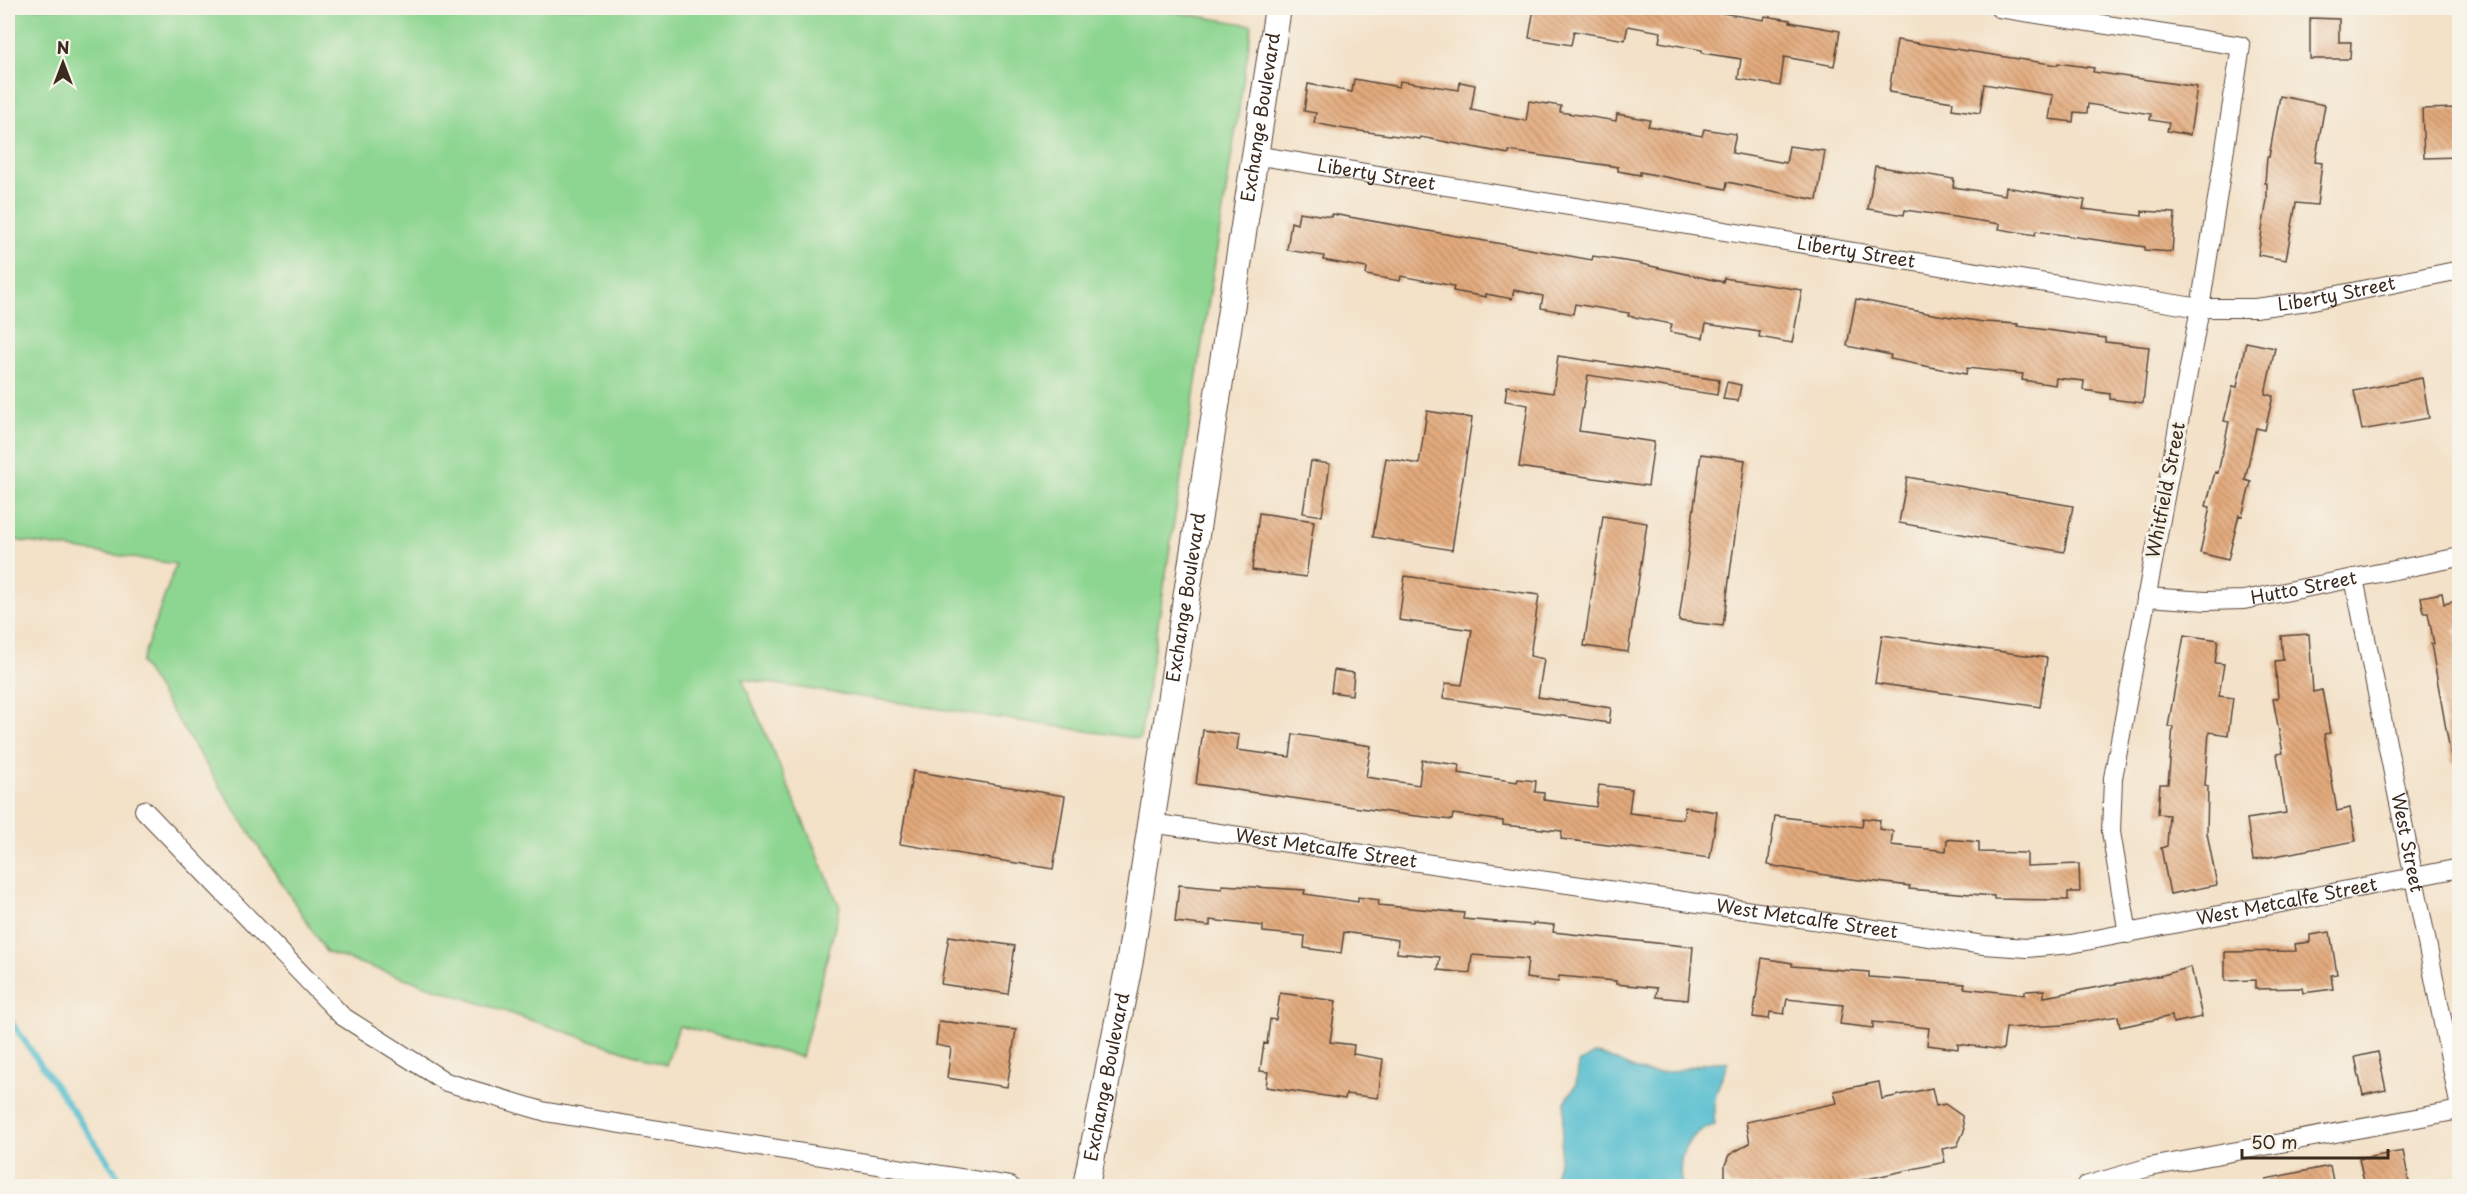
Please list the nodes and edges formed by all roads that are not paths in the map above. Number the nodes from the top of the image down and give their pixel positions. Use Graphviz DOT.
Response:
graph roads {
  1 [pos="1278,8"];
  2 [pos="1999,8"];
  3 [pos="1254,155"];
  4 [pos="2460,270"];
  5 [pos="2200,308"];
  6 [pos="2460,557"];
  7 [pos="2354,578"];
  8 [pos="2146,597"];
  9 [pos="144,810"];
  10 [pos="1151,823"];
  11 [pos="2460,868"];
  12 [pos="2413,876"];
  13 [pos="2128,934"];
  14 [pos="2460,1109"];
  15 [pos="1010,1186"];
  16 [pos="1086,1186"];
  17 [pos="2085,1186"];
  1 -- 3 [label="street, Exchange Boulevard"];
  2 -- 5 [label="street, Whitfield Street"];
  3 -- 5 [label="street, Liberty Street"];
  3 -- 10 [label="street, Exchange Boulevard"];
  4 -- 5 [label="street, Liberty Street"];
  5 -- 8 [label="street, Whitfield Street"];
  6 -- 7 [label="street, Hutto Street"];
  7 -- 8 [label="street, Hutto Street"];
  7 -- 12 [label="street, West Street"];
  8 -- 13 [label="street, Whitfield Street"];
  9 -- 15 [label="street"];
  10 -- 13 [label="street, West Metcalfe Street"];
  10 -- 16 [label="street, Exchange Boulevard"];
  11 -- 12 [label="street, West Metcalfe Street"];
  12 -- 13 [label="street, West Metcalfe Street"];
  12 -- 14 [label="street, West Street"];
  14 -- 17 [label="street"];
}
